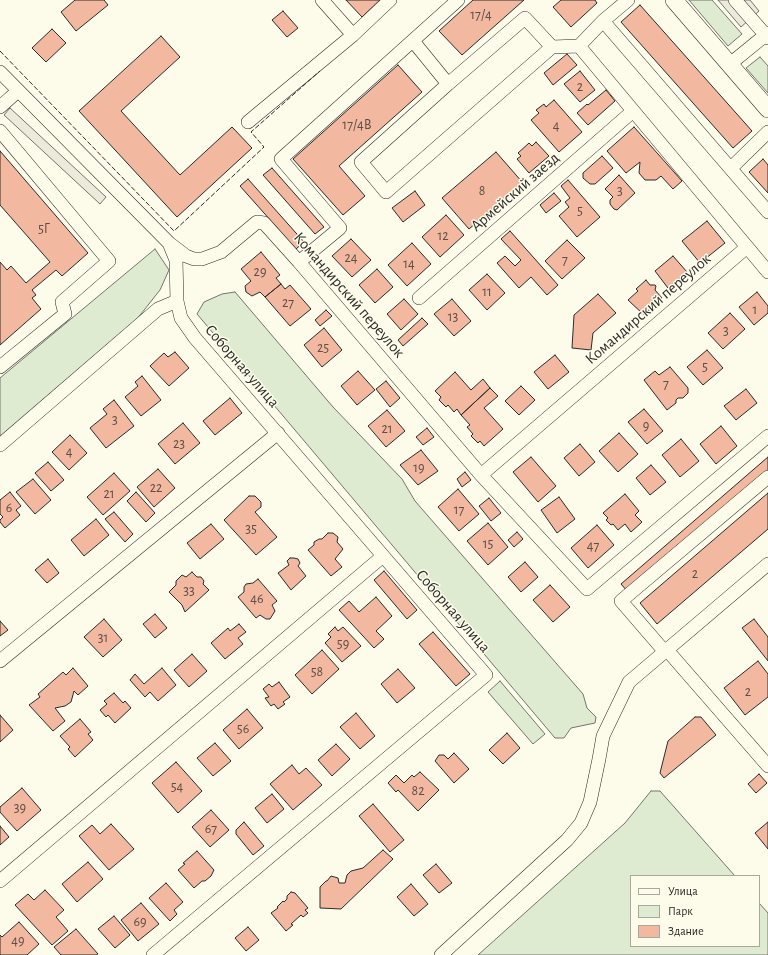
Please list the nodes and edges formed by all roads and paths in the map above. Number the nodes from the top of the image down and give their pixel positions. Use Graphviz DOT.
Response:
graph roads {
  1 [pos="322,0"];
  2 [pos="390,0"];
  3 [pos="458,0"];
  4 [pos="628,0"];
  5 [pos="674,0"];
  6 [pos="736,0"];
  7 [pos="603,21"];
  8 [pos="353,35"];
  9 [pos="767,35"];
  10 [pos="413,41"];
  11 [pos="579,46"];
  12 [pos="552,47"];
  13 [pos="730,64"];
  14 [pos="0,72"];
  15 [pos="448,84"];
  16 [pos="18,91"];
  17 [pos="0,107"];
  18 [pos="768,109"];
  19 [pos="633,111"];
  20 [pos="248,122"];
  21 [pos="0,131"];
  22 [pos="768,132"];
  23 [pos="731,168"];
  24 [pos="768,212"];
  25 [pos="169,243"];
  26 [pos="747,247"];
  27 [pos="299,262"];
  28 [pos="768,272"];
  29 [pos="419,298"];
  30 [pos="177,301"];
  31 [pos="0,367"];
  32 [pos="278,433"];
  33 [pos="768,436"];
  34 [pos="0,445"];
  35 [pos="481,475"];
  36 [pos="768,477"];
  37 [pos="383,556"];
  38 [pos="768,564"];
  39 [pos="666,651"];
  40 [pos="0,661"];
  41 [pos="768,766"];
  42 [pos="0,881"];
  43 [pos="154,955"];
  44 [pos="441,955"];
  1 -- 8 [label="street"];
  2 -- 8 [label="street"];
  3 -- 10 [label="street"];
  4 -- 7 [label="street"];
  5 -- 13 [label="main road"];
  6 -- 9 [label="street"];
  7 -- 11 [label="street"];
  7 -- 23 [label="street"];
  8 -- 20 [label="street"];
  9 -- 13 [label="street"];
  10 -- 15 [label="street"];
  10 -- 27 [label="street"];
  11 -- 12 [label="street"];
  11 -- 19 [label="street"];
  12 -- 15 [label="street"];
  12 -- 15 [label="street"];
  13 -- 18 [label="main road"];
  14 -- 16 [label="street, Соборная улица"];
  16 -- 17 [label="street"];
  16 -- 25 [label="street, Соборная улица"];
  19 -- 26 [label="street"];
  19 -- 29 [label="street, Армейский заезд"];
  21 -- 31 [label="street"];
  22 -- 23 [label="street"];
  23 -- 24 [label="street"];
  25 -- 27 [label="street, Командирский переулок"];
  25 -- 30 [label="street, Соборная улица"];
  26 -- 28 [label="street"];
  26 -- 35 [label="street, Командирский переулок"];
  27 -- 35 [label="street, Командирский переулок"];
  30 -- 32 [label="street, Соборная улица"];
  30 -- 34 [label="street"];
  32 -- 37 [label="street, Соборная улица"];
  32 -- 40 [label="street"];
  33 -- 35 [label="street, Командирский переулок"];
  36 -- 39 [label="street"];
  37 -- 42 [label="street"];
  37 -- 43 [label="street, Соборная улица"];
  38 -- 39 [label="street"];
  39 -- 41 [label="street"];
  39 -- 44 [label="street"];
}
